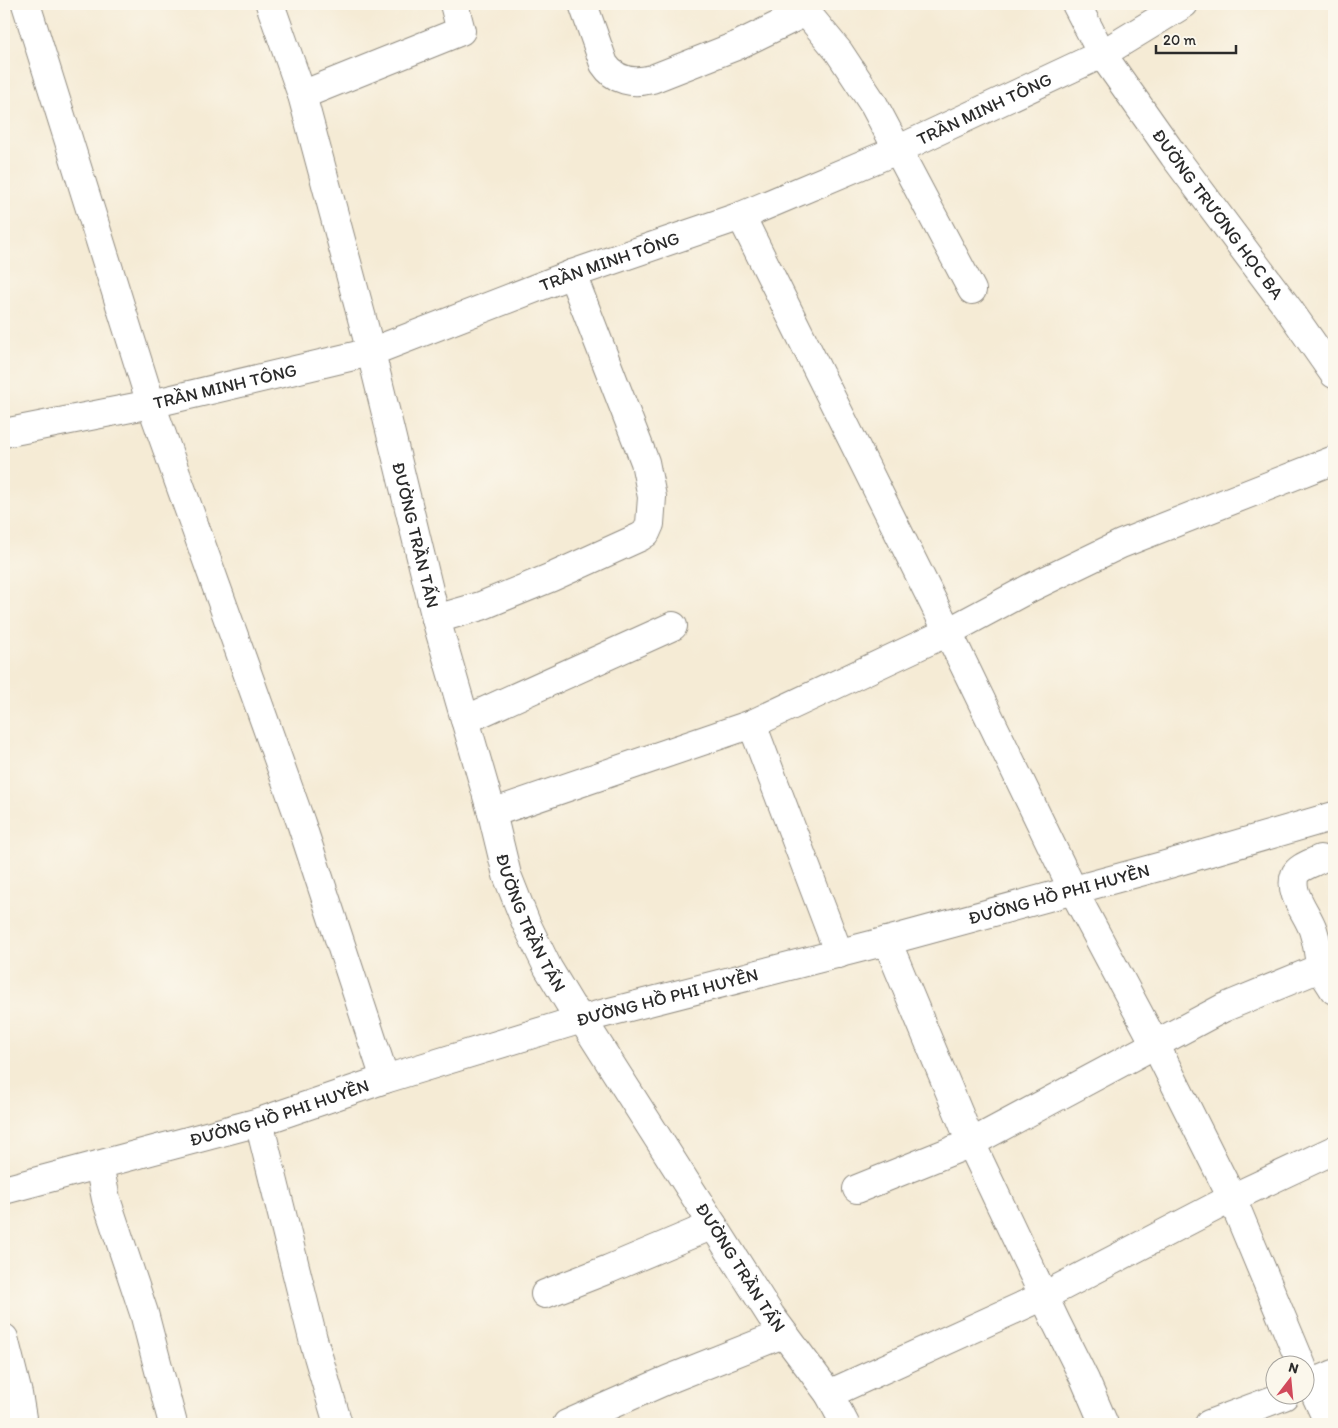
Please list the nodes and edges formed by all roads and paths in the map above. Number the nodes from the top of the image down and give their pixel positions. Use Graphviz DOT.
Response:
graph roads {
  1 [pos="26,4"];
  2 [pos="270,4"];
  3 [pos="454,4"];
  4 [pos="584,4"];
  5 [pos="1076,4"];
  6 [pos="1184,4"];
  7 [pos="804,8"];
  8 [pos="1102,54"];
  9 [pos="302,95"];
  10 [pos="897,150"];
  11 [pos="741,216"];
  12 [pos="572,274"];
  13 [pos="972,290"];
  14 [pos="371,352"];
  15 [pos="1334,374"];
  16 [pos="151,404"];
  17 [pos="4,432"];
  18 [pos="1334,460"];
  19 [pos="436,619"];
  20 [pos="673,626"];
  21 [pos="948,632"];
  22 [pos="465,720"];
  23 [pos="752,724"];
  24 [pos="492,813"];
  25 [pos="1334,816"];
  26 [pos="1320,859"];
  27 [pos="1073,890"];
  28 [pos="887,941"];
  29 [pos="839,954"];
  30 [pos="1327,979"];
  31 [pos="582,1019"];
  32 [pos="1156,1044"];
  33 [pos="385,1079"];
  34 [pos="259,1122"];
  35 [pos="971,1143"];
  36 [pos="1334,1150"];
  37 [pos="99,1165"];
  38 [pos="857,1189"];
  39 [pos="4,1190"];
  40 [pos="1232,1198"];
  41 [pos="713,1226"];
  42 [pos="545,1294"];
  43 [pos="1044,1296"];
  44 [pos="783,1334"];
  45 [pos="4,1338"];
  46 [pos="1297,1356"];
  47 [pos="1334,1374"];
  48 [pos="1316,1377"];
  49 [pos="830,1394"];
  50 [pos="1316,1398"];
  51 [pos="1266,1403"];
  52 [pos="23,1424"];
  53 [pos="173,1424"];
  54 [pos="338,1424"];
  55 [pos="566,1424"];
  56 [pos="845,1424"];
  57 [pos="1104,1424"];
  58 [pos="1209,1424"];
  59 [pos="1329,1424"];
  1 -- 16 [label="street"];
  2 -- 9 [label="street, ĐƯỜNG TRẦN TẤN"];
  3 -- 9 [label="street"];
  4 -- 7 [label="street"];
  5 -- 8 [label="street, ĐƯỜNG TRƯƠNG HỌC BA"];
  6 -- 8 [label="street, TRẦN MINH TÔNG"];
  7 -- 10 [label="street"];
  8 -- 10 [label="street, TRẦN MINH TÔNG"];
  8 -- 15 [label="street, ĐƯỜNG TRƯƠNG HỌC BA"];
  9 -- 14 [label="street, ĐƯỜNG TRẦN TẤN"];
  10 -- 11 [label="street, TRẦN MINH TÔNG"];
  10 -- 13 [label="street"];
  11 -- 12 [label="street, TRẦN MINH TÔNG"];
  11 -- 21 [label="street"];
  12 -- 14 [label="street, TRẦN MINH TÔNG"];
  12 -- 19 [label="street"];
  14 -- 16 [label="street, TRẦN MINH TÔNG"];
  14 -- 19 [label="street, ĐƯỜNG TRẦN TẤN"];
  16 -- 17 [label="street, TRẦN MINH TÔNG"];
  16 -- 33 [label="street"];
  18 -- 21 [label="street"];
  19 -- 22 [label="street, ĐƯỜNG TRẦN TẤN"];
  20 -- 22 [label="street"];
  21 -- 23 [label="street"];
  21 -- 27 [label="street"];
  22 -- 24 [label="street, ĐƯỜNG TRẦN TẤN"];
  23 -- 24 [label="street"];
  23 -- 29 [label="street"];
  24 -- 31 [label="street, ĐƯỜNG TRẦN TẤN"];
  25 -- 27 [label="street, ĐƯỜNG HỒ PHI HUYỀN"];
  26 -- 30 [label="street"];
  27 -- 28 [label="street, ĐƯỜNG HỒ PHI HUYỀN"];
  27 -- 32 [label="street"];
  28 -- 29 [label="street, ĐƯỜNG HỒ PHI HUYỀN"];
  28 -- 35 [label="street"];
  29 -- 31 [label="street, ĐƯỜNG HỒ PHI HUYỀN"];
  30 -- 32 [label="street"];
  31 -- 33 [label="street, ĐƯỜNG HỒ PHI HUYỀN"];
  31 -- 41 [label="street, ĐƯỜNG TRẦN TẤN"];
  32 -- 35 [label="street"];
  32 -- 40 [label="street"];
  33 -- 34 [label="street, ĐƯỜNG HỒ PHI HUYỀN"];
  34 -- 37 [label="street, ĐƯỜNG HỒ PHI HUYỀN"];
  34 -- 54 [label="street"];
  35 -- 38 [label="street"];
  35 -- 43 [label="street"];
  36 -- 40 [label="street"];
  37 -- 39 [label="street, ĐƯỜNG HỒ PHI HUYỀN"];
  37 -- 53 [label="street"];
  40 -- 43 [label="street"];
  40 -- 46 [label="street"];
  41 -- 42 [label="street"];
  41 -- 44 [label="street, ĐƯỜNG TRẦN TẤN"];
  43 -- 49 [label="street"];
  43 -- 57 [label="street"];
  44 -- 49 [label="street, ĐƯỜNG TRẦN TẤN"];
  44 -- 55 [label="street"];
  45 -- 52 [label="street"];
  47 -- 48 [label="street"];
  49 -- 56 [label="street, ĐƯỜNG TRẦN TẤN"];
  50 -- 59 [label="street"];
  51 -- 58 [label="street"];
}
